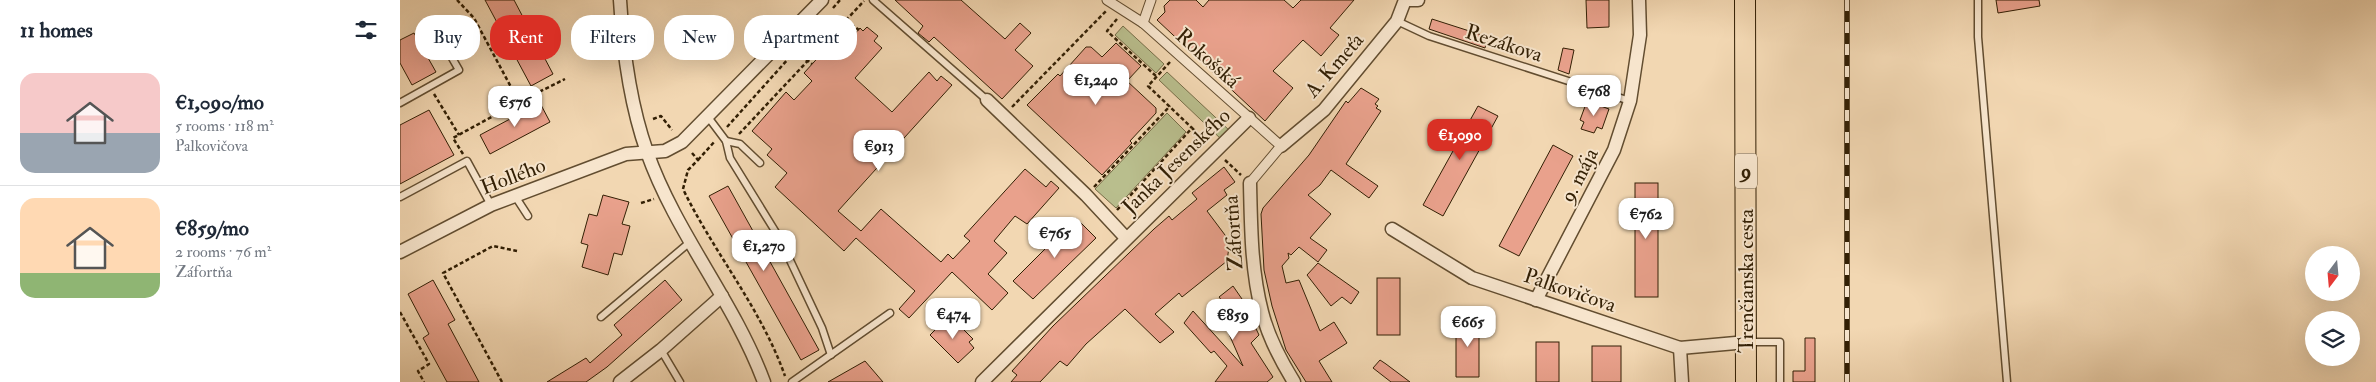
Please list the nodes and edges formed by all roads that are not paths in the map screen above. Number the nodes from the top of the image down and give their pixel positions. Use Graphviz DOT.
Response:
graph roads {
  1 [pos="620,0"];
  2 [pos="874,0"];
  3 [pos="1151,0"];
  4 [pos="1405,0"];
  5 [pos="1409,0"];
  6 [pos="1418,0"];
  7 [pos="1639,0"];
  8 [pos="1745,0"];
  9 [pos="1978,0"];
  10 [pos="819,1"];
  11 [pos="1110,2"];
  12 [pos="1397,21"];
  13 [pos="1142,23"];
  14 [pos="453,60"];
  15 [pos="987,100"];
  16 [pos="1630,101"];
  17 [pos="400,103"];
  18 [pos="708,116"];
  19 [pos="1249,118"];
  20 [pos="726,141"];
  21 [pos="1281,146"];
  22 [pos="647,153"];
  23 [pos="760,162"];
  24 [pos="1250,183"];
  25 [pos="515,196"];
  26 [pos="400,197"];
  27 [pos="491,205"];
  28 [pos="528,216"];
  29 [pos="1392,230"];
  30 [pos="1126,238"];
  31 [pos="691,241"];
  32 [pos="400,252"];
  33 [pos="722,296"];
  34 [pos="1536,300"];
  35 [pos="890,313"];
  36 [pos="601,317"];
  37 [pos="1746,342"];
  38 [pos="1680,348"];
  39 [pos="661,350"];
  40 [pos="831,355"];
  41 [pos="620,382"];
  42 [pos="680,382"];
  43 [pos="764,382"];
  44 [pos="792,382"];
  45 [pos="982,382"];
  46 [pos="1294,382"];
  47 [pos="1682,382"];
  48 [pos="1746,382"];
  49 [pos="1780,382"];
  50 [pos="2007,382"];
  1 -- 22 [label="street"];
  2 -- 15 [label="lane"];
  3 -- 13 [label="street"];
  4 -- 12 [label="street, A. Kmeťa"];
  5 -- 6 [label="street"];
  7 -- 16 [label="street, 9. mája"];
  8 -- 37 [label="main road, Trenčianska cesta / 9"];
  9 -- 50 [label="lane"];
  10 -- 18 [label="street, Hollého"];
  11 -- 13 [label="street, Rokošská"];
  12 -- 16 [label="lane, Rezákova"];
  12 -- 21 [label="street, A. Kmeťa"];
  13 -- 19 [label="street, Rokošská"];
  14 -- 17 [label="lane"];
  15 -- 30 [label="street"];
  16 -- 34 [label="street, 9. mája"];
  18 -- 20 [label="lane"];
  18 -- 22 [label="street, Hollého"];
  19 -- 21 [label="street, Rokošská"];
  19 -- 30 [label="street, Janka Jesenského"];
  20 -- 23 [label="lane"];
  20 -- 40 [label="lane"];
  21 -- 24 [label="street, Záfortňa"];
  22 -- 25 [label="street, Hollého"];
  22 -- 31 [label="street"];
  24 -- 46 [label="street, Záfortňa"];
  25 -- 27 [label="street, Hollého"];
  25 -- 28 [label="lane"];
  26 -- 27 [label="lane"];
  27 -- 32 [label="street, Hollého"];
  29 -- 34 [label="street, Palkovičova"];
  30 -- 45 [label="street, Janka Jesenského"];
  31 -- 33 [label="street"];
  31 -- 36 [label="lane"];
  33 -- 39 [label="street"];
  33 -- 43 [label="street"];
  34 -- 38 [label="street, Palkovičova"];
  35 -- 40 [label="lane"];
  37 -- 38 [label="street, Palkovičova"];
  37 -- 48 [label="main road, Trenčianska cesta / 9"];
  37 -- 49 [label="lane"];
  38 -- 47 [label="street"];
  39 -- 41 [label="street"];
  39 -- 42 [label="lane"];
  40 -- 44 [label="lane"];
}
